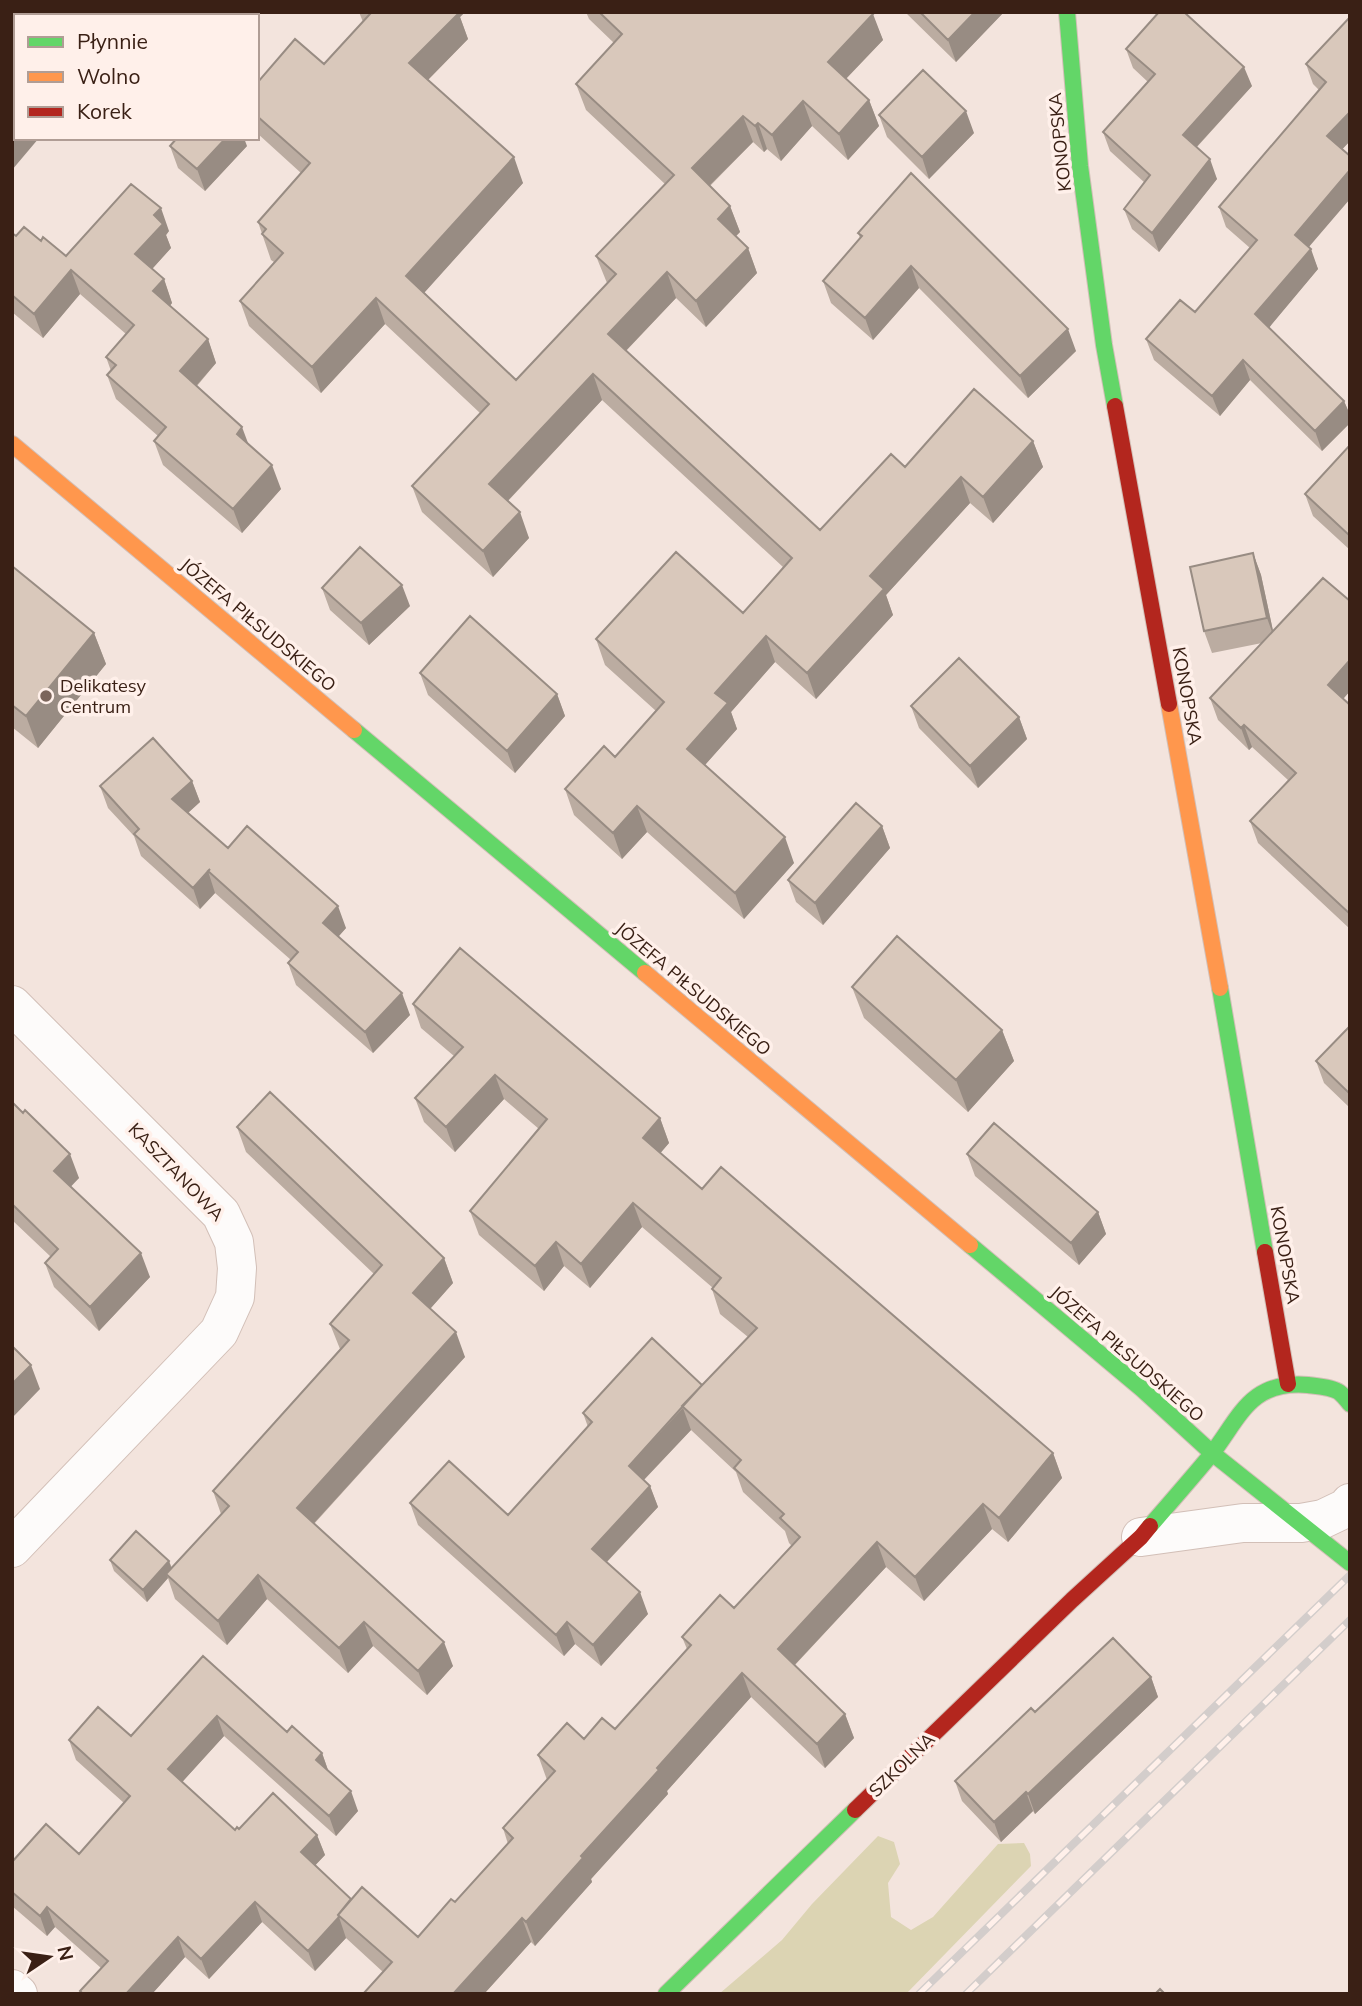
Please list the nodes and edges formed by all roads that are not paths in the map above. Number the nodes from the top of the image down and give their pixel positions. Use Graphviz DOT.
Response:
graph roads {
  1 [pos="1068,12"];
  2 [pos="12,444"];
  3 [pos="12,1005"];
  4 [pos="1288,1384"];
  5 [pos="1346,1394"];
  6 [pos="1212,1453"];
  7 [pos="1350,1503"];
  8 [pos="1301,1523"];
  9 [pos="1140,1537"];
  10 [pos="12,1548"];
  11 [pos="1350,1563"];
  12 [pos="12,1989"];
  13 [pos="18,1994"];
  14 [pos="666,1994"];
  1 -- 4 [label="street, KONOPSKA"];
  2 -- 6 [label="street, JÓZEFA PIŁSUDSKIEGO"];
  3 -- 10 [label="street, KASZTANOWA"];
  4 -- 5 [label="street"];
  4 -- 6 [label="street, SZKOLNA"];
  6 -- 8 [label="street, JÓZEFA PIŁSUDSKIEGO"];
  6 -- 9 [label="street, SZKOLNA"];
  7 -- 8 [label="street"];
  8 -- 9 [label="street"];
  8 -- 11 [label="street, JÓZEFA PIŁSUDSKIEGO"];
  9 -- 14 [label="street, SZKOLNA"];
  12 -- 13 [label="street"];
}
